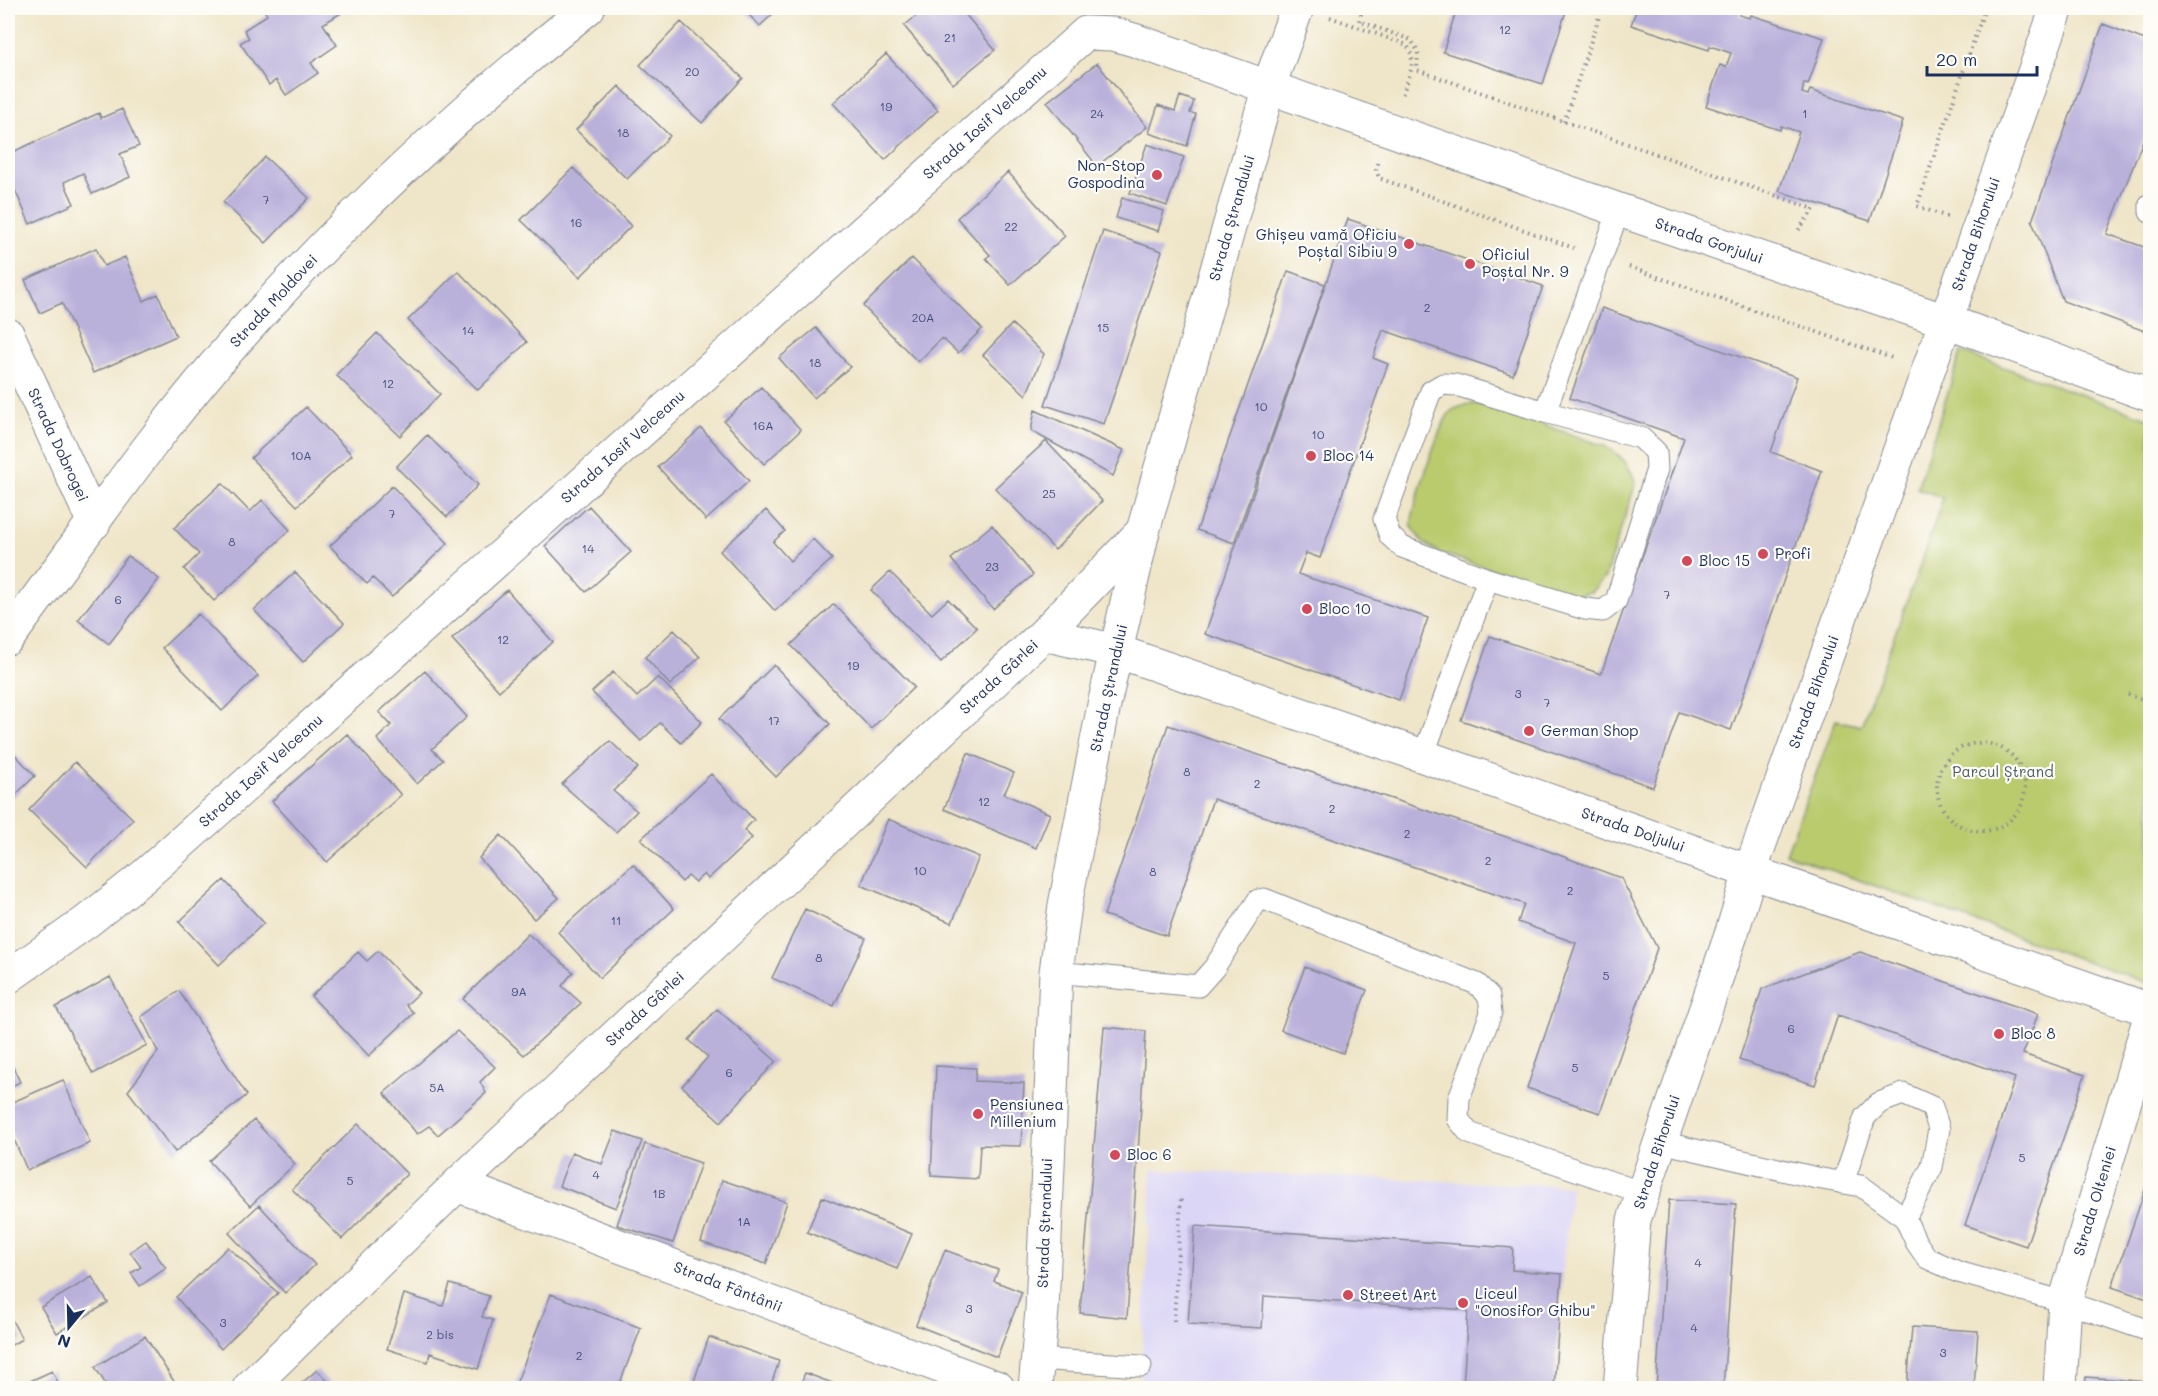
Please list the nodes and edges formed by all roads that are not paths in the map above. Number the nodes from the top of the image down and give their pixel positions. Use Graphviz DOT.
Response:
graph roads {
  1 [pos="588,8"];
  2 [pos="2057,8"];
  3 [pos="1311,11"];
  4 [pos="1093,20"];
  5 [pos="1269,86"];
  6 [pos="2151,204"];
  7 [pos="1619,210"];
  8 [pos="2151,212"];
  9 [pos="1946,321"];
  10 [pos="8,334"];
  11 [pos="2151,395"];
  12 [pos="1545,412"];
  13 [pos="94,523"];
  14 [pos="1143,531"];
  15 [pos="1488,579"];
  16 [pos="1044,634"];
  17 [pos="8,638"];
  18 [pos="1116,651"];
  19 [pos="1423,756"];
  20 [pos="1750,872"];
  21 [pos="1056,972"];
  22 [pos="8,977"];
  23 [pos="2151,1010"];
  24 [pos="2151,1017"];
  25 [pos="1660,1140"];
  26 [pos="1843,1183"];
  27 [pos="457,1185"];
  28 [pos="1643,1193"];
  29 [pos="1905,1218"];
  30 [pos="2065,1302"];
  31 [pos="2151,1331"];
  32 [pos="1142,1366"];
  33 [pos="1036,1374"];
  34 [pos="249,1389"];
  35 [pos="998,1389"];
  36 [pos="1620,1389"];
  37 [pos="2060,1389"];
  1 -- 13 [label="street, Strada Moldovei"];
  2 -- 9 [label="street, Strada Bihorului"];
  3 -- 5 [label="street, Strada Ștrandului"];
  4 -- 5 [label="street, Strada Iosif Velceanu"];
  4 -- 22 [label="street, Strada Iosif Velceanu"];
  5 -- 7 [label="street, Strada Gorjului"];
  5 -- 14 [label="street, Strada Ștrandului"];
  6 -- 8 [label="lane"];
  7 -- 9 [label="street, Strada Gorjului"];
  7 -- 12 [label="lane"];
  9 -- 11 [label="street, Strada Gorjului"];
  9 -- 20 [label="street, Strada Bihorului"];
  10 -- 13 [label="street, Strada Dobrogei"];
  12 -- 15 [label="lane"];
  12 -- 15 [label="lane"];
  13 -- 17 [label="street, Strada Moldovei"];
  14 -- 16 [label="street, Strada Gârlei"];
  14 -- 18 [label="street, Strada Ștrandului"];
  15 -- 19 [label="lane"];
  16 -- 18 [label="street, Strada Gârlei"];
  16 -- 27 [label="street, Strada Gârlei"];
  18 -- 19 [label="street, Strada Doljului"];
  18 -- 21 [label="street, Strada Ștrandului"];
  19 -- 20 [label="street, Strada Doljului"];
  20 -- 23 [label="street, Strada Doljului"];
  20 -- 25 [label="street, Strada Bihorului"];
  21 -- 28 [label="lane"];
  21 -- 33 [label="street, Strada Ștrandului"];
  24 -- 30 [label="street, Strada Olteniei"];
  25 -- 26 [label="lane"];
  25 -- 28 [label="street, Strada Bihorului"];
  26 -- 29 [label="lane"];
  26 -- 29 [label="lane"];
  27 -- 34 [label="street, Strada Gârlei"];
  27 -- 35 [label="street, Strada Fântânii"];
  28 -- 36 [label="street, Strada Bihorului"];
  29 -- 30 [label="lane"];
  30 -- 31 [label="lane"];
  30 -- 37 [label="street, Strada Olteniei"];
  32 -- 33 [label="lane"];
}
